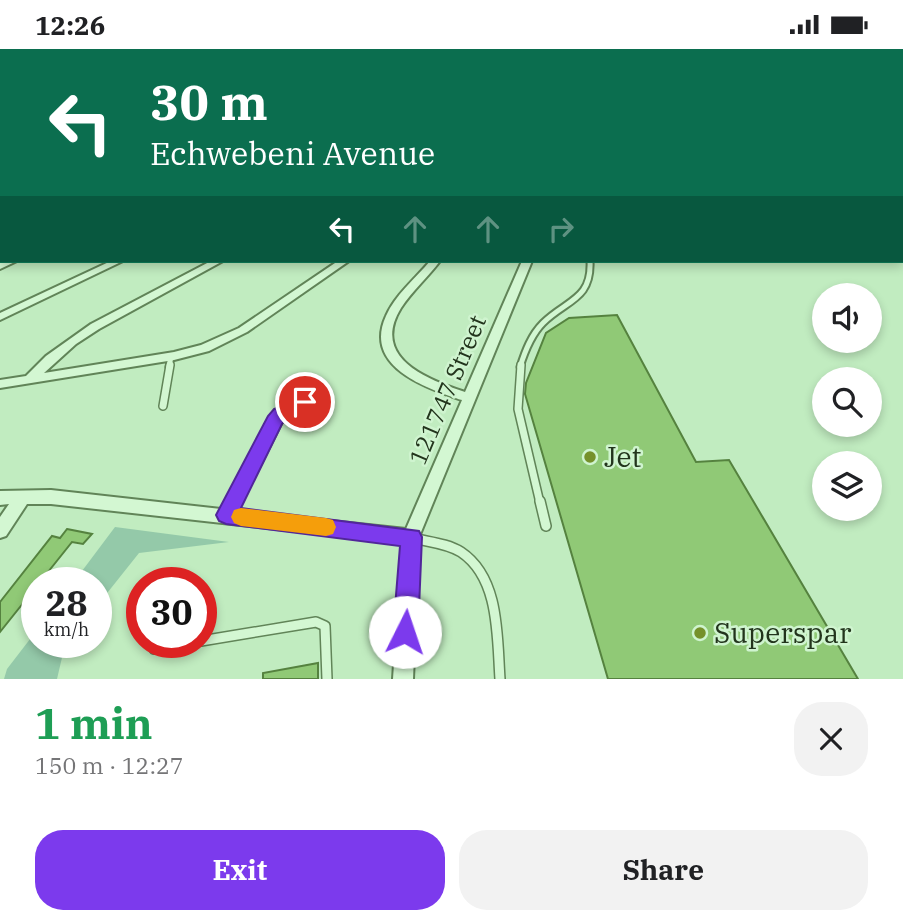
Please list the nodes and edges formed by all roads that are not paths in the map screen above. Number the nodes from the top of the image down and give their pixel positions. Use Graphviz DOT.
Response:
graph roads {
  1 [pos="114,263"];
  2 [pos="214,263"];
  3 [pos="341,263"];
  4 [pos="433,263"];
  5 [pos="526,263"];
  6 [pos="590,263"];
  7 [pos="0,317"];
  8 [pos="171,356"];
  9 [pos="30,378"];
  10 [pos="0,384"];
  11 [pos="468,398"];
  12 [pos="324,400"];
  13 [pos="163,406"];
  14 [pos="24,496"];
  15 [pos="0,498"];
  16 [pos="226,515"];
  17 [pos="546,526"];
  18 [pos="0,531"];
  19 [pos="411,537"];
  20 [pos="217,638"];
  21 [pos="327,679"];
  22 [pos="403,679"];
  23 [pos="500,679"];
  1 -- 7 [label="street"];
  2 -- 9 [label="street"];
  3 -- 8 [label="street"];
  4 -- 11 [label="street"];
  5 -- 11 [label="street, 121747 Street"];
  6 -- 17 [label="lane"];
  8 -- 9 [label="street"];
  8 -- 13 [label="lane"];
  9 -- 10 [label="street"];
  11 -- 19 [label="street, 121747 Street"];
  12 -- 16 [label="street"];
  14 -- 15 [label="street"];
  14 -- 16 [label="street"];
  14 -- 18 [label="street"];
  16 -- 19 [label="street"];
  19 -- 22 [label="street, 121747 Street"];
  19 -- 23 [label="lane"];
  20 -- 21 [label="lane"];
}
